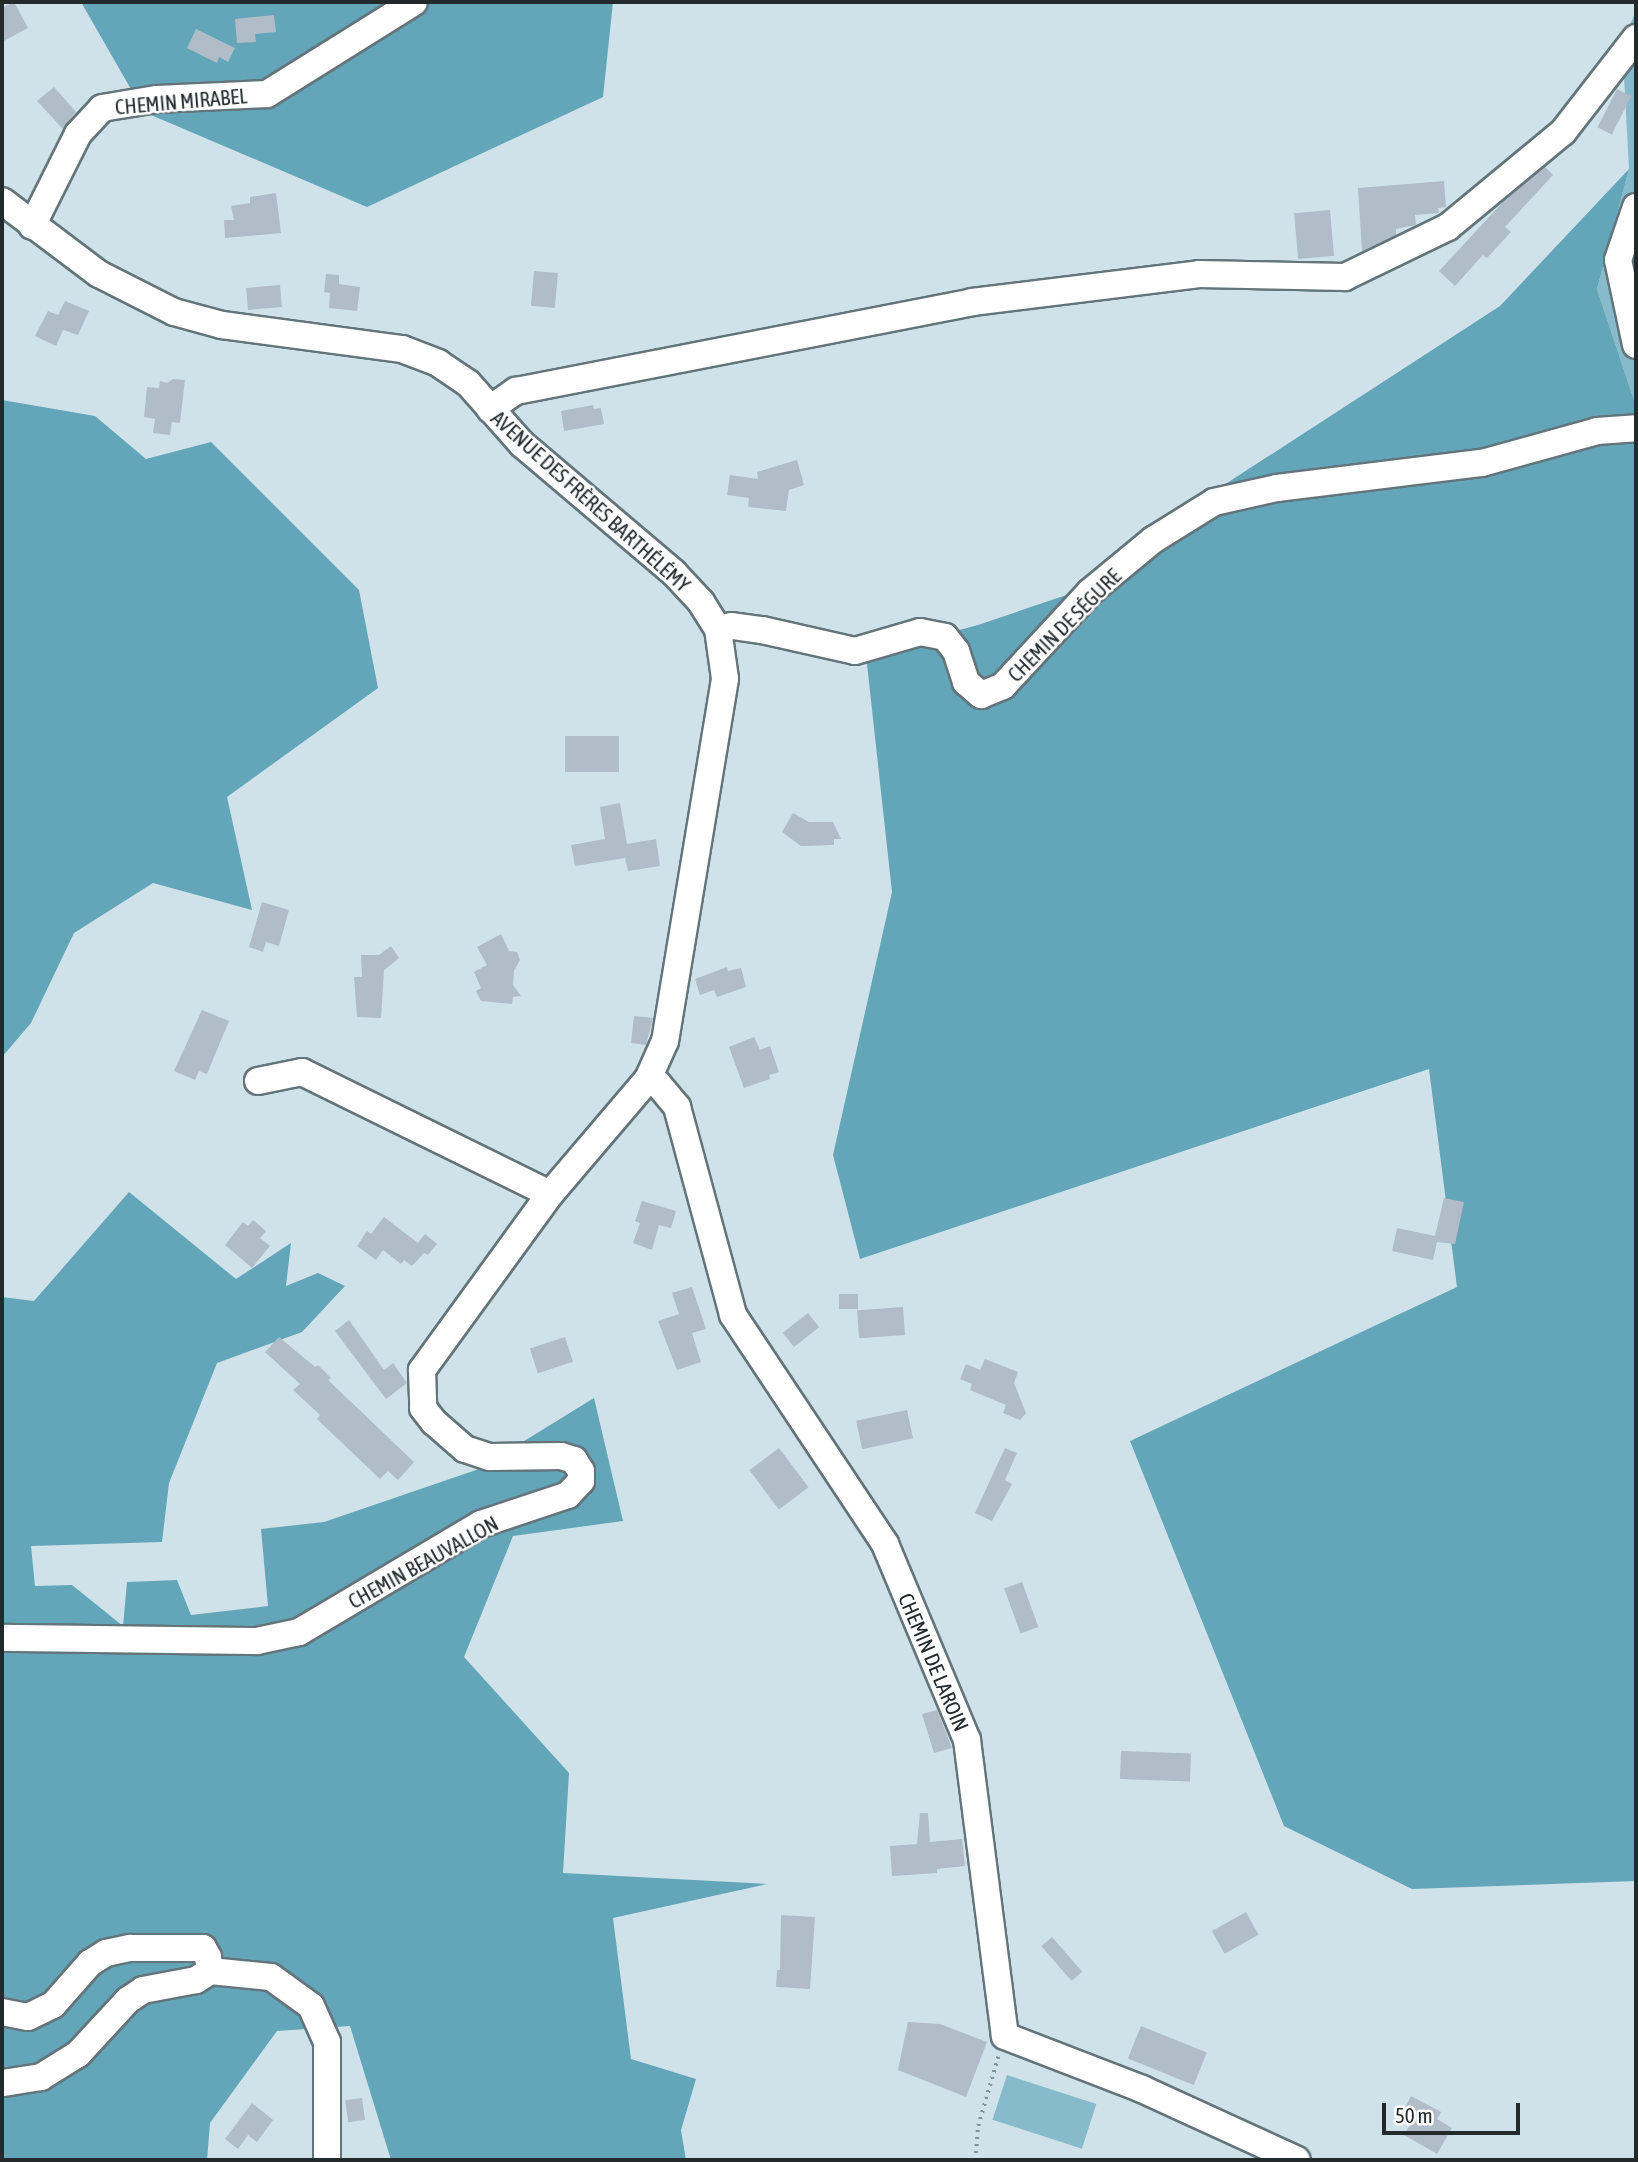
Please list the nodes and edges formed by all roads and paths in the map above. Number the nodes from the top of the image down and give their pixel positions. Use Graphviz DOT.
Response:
graph roads {
  1 [pos="414,2"];
  2 [pos="1636,38"];
  3 [pos="2,201"];
  4 [pos="1636,207"];
  5 [pos="32,226"];
  6 [pos="1636,345"];
  7 [pos="491,409"];
  8 [pos="1636,428"];
  9 [pos="718,629"];
  10 [pos="648,1079"];
  11 [pos="258,1081"];
  12 [pos="550,1194"];
  13 [pos="2,1638"];
  14 [pos="210,1971"];
  15 [pos="2,2011"];
  16 [pos="1005,2036"];
  17 [pos="2,2082"];
  18 [pos="327,2160"];
  19 [pos="975,2160"];
  20 [pos="1297,2160"];
  1 -- 5 [label="street, CHEMIN MIRABEL"];
  2 -- 7 [label="street"];
  3 -- 5 [label="street, AVENUE DES FRÈRES BARTHÉLÉMY"];
  4 -- 6 [label="street"];
  5 -- 7 [label="street, AVENUE DES FRÈRES BARTHÉLÉMY"];
  7 -- 9 [label="street, AVENUE DES FRÈRES BARTHÉLÉMY"];
  8 -- 9 [label="street, CHEMIN DE SÉGURE"];
  9 -- 10 [label="street, AVENUE DES FRÈRES BARTHÉLÉMY"];
  10 -- 12 [label="street, CHEMIN BEAUVALLON"];
  10 -- 16 [label="street, CHEMIN DE LAROIN"];
  11 -- 12 [label="street"];
  12 -- 13 [label="street, CHEMIN BEAUVALLON"];
  14 -- 15 [label="street"];
  14 -- 17 [label="street"];
  14 -- 18 [label="street"];
  16 -- 19 [label="path"];
  16 -- 20 [label="street"];
}
